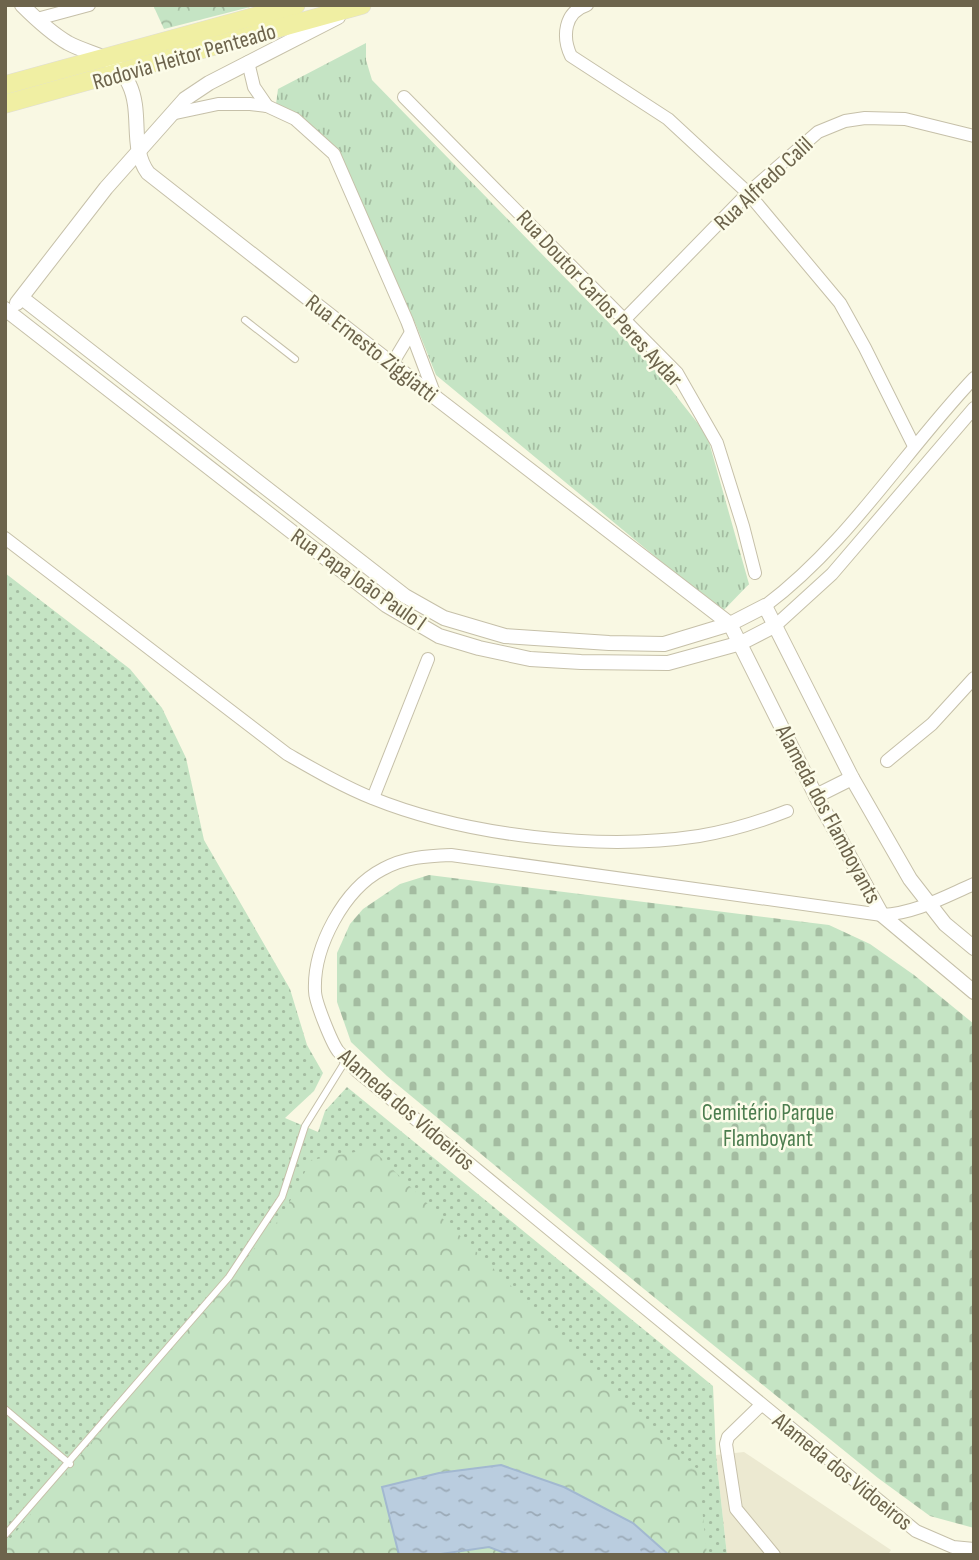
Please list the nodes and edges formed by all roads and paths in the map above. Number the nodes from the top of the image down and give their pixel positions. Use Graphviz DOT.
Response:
graph roads {
  1 [pos="22,5"];
  2 [pos="89,5"];
  3 [pos="296,5"];
  4 [pos="587,5"];
  5 [pos="359,6"];
  6 [pos="37,19"];
  7 [pos="107,57"];
  8 [pos="248,62"];
  9 [pos="123,73"];
  10 [pos="5,85"];
  11 [pos="404,97"];
  12 [pos="5,104"];
  13 [pos="267,106"];
  14 [pos="171,114"];
  15 [pos="974,136"];
  16 [pos="138,152"];
  17 [pos="748,193"];
  18 [pos="22,298"];
  19 [pos="7,313"];
  20 [pos="625,319"];
  21 [pos="245,320"];
  22 [pos="410,334"];
  23 [pos="295,359"];
  24 [pos="392,364"];
  25 [pos="974,378"];
  26 [pos="436,398"];
  27 [pos="974,408"];
  28 [pos="914,446"];
  29 [pos="5,538"];
  30 [pos="755,573"];
  31 [pos="765,606"];
  32 [pos="730,624"];
  33 [pos="776,625"];
  34 [pos="741,643"];
  35 [pos="428,659"];
  36 [pos="974,678"];
  37 [pos="887,761"];
  38 [pos="852,778"];
  39 [pos="816,796"];
  40 [pos="373,798"];
  41 [pos="787,811"];
  42 [pos="974,884"];
  43 [pos="927,904"];
  44 [pos="882,915"];
  45 [pos="974,948"];
  46 [pos="974,992"];
  47 [pos="346,1060"];
  48 [pos="761,1405"];
  49 [pos="5,1409"];
  50 [pos="70,1464"];
  51 [pos="5,1535"];
  52 [pos="974,1549"];
  53 [pos="774,1555"];
  1 -- 6 [label="street"];
  2 -- 6 [label="street"];
  3 -- 7 [label="main road, Rodovia Heitor Penteado"];
  4 -- 17 [label="street"];
  5 -- 8 [label="street"];
  5 -- 9 [label="main road, Rodovia Heitor Penteado"];
  6 -- 7 [label="street"];
  7 -- 9 [label="street"];
  7 -- 10 [label="main road, Rodovia Heitor Penteado"];
  8 -- 13 [label="street"];
  8 -- 14 [label="street"];
  9 -- 12 [label="main road, Rodovia Heitor Penteado"];
  9 -- 16 [label="street"];
  11 -- 20 [label="street, Rua Doutor Carlos Peres Aydar"];
  13 -- 14 [label="street"];
  13 -- 22 [label="street"];
  14 -- 16 [label="street"];
  15 -- 17 [label="street, Rua Alfredo Calil"];
  16 -- 18 [label="street"];
  16 -- 24 [label="street, Rua Ernesto Ziggiatti"];
  17 -- 20 [label="street, Rua Alfredo Calil"];
  17 -- 28 [label="street"];
  18 -- 19 [label="street"];
  18 -- 32 [label="street, Rua Papa João Paulo I"];
  19 -- 34 [label="street, Rua Papa João Paulo I"];
  20 -- 30 [label="street, Rua Doutor Carlos Peres Aydar"];
  21 -- 23 [label="lane"];
  22 -- 24 [label="street"];
  22 -- 26 [label="street"];
  24 -- 26 [label="street, Rua Ernesto Ziggiatti"];
  25 -- 28 [label="street, Rua Papa João Paulo I"];
  26 -- 32 [label="street, Rua Ernesto Ziggiatti"];
  27 -- 33 [label="street, Rua Papa João Paulo I"];
  28 -- 31 [label="street, Rua Papa João Paulo I"];
  29 -- 40 [label="street"];
  31 -- 32 [label="street, Rua Papa João Paulo I"];
  31 -- 33 [label="street"];
  32 -- 34 [label="street, Rua Ernesto Ziggiatti"];
  33 -- 34 [label="street, Rua Papa João Paulo I"];
  33 -- 38 [label="street, Alameda dos Flamboyants"];
  34 -- 39 [label="street, Alameda dos Flamboyants"];
  35 -- 40 [label="street"];
  36 -- 37 [label="street"];
  38 -- 39 [label="street"];
  38 -- 43 [label="street, Alameda dos Flamboyants"];
  39 -- 44 [label="street, Alameda dos Flamboyants"];
  40 -- 41 [label="street"];
  42 -- 43 [label="street, Alameda dos Vidoeiros"];
  43 -- 44 [label="street, Alameda dos Vidoeiros"];
  43 -- 45 [label="street, Alameda dos Flamboyants"];
  44 -- 46 [label="street, Alameda dos Flamboyants"];
  44 -- 47 [label="street, Alameda dos Vidoeiros"];
  47 -- 48 [label="street, Alameda dos Vidoeiros"];
  47 -- 50 [label="lane"];
  48 -- 52 [label="street, Alameda dos Vidoeiros"];
  48 -- 53 [label="street"];
  49 -- 50 [label="lane"];
  50 -- 51 [label="lane"];
}
